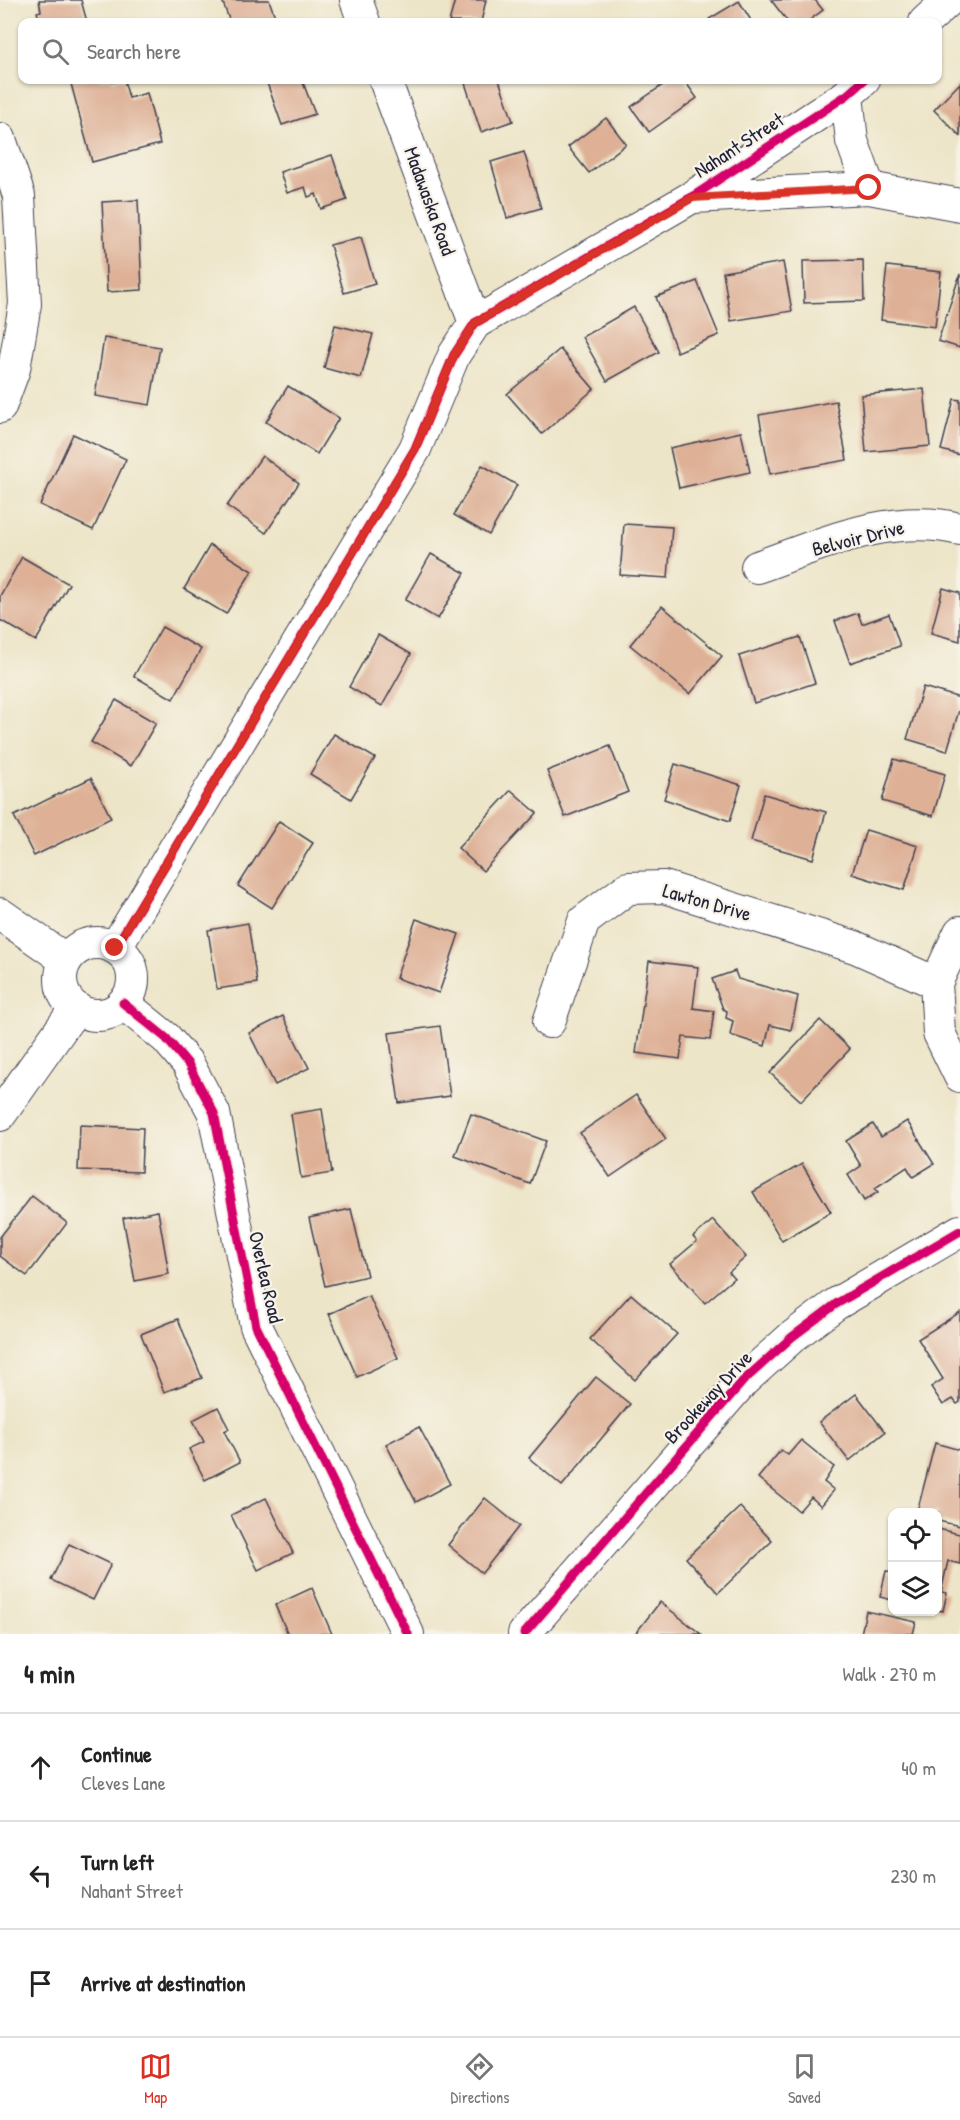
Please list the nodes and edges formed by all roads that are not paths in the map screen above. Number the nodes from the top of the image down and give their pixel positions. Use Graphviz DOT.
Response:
graph roads {
  1 [pos="356,0"];
  2 [pos="949,0"];
  3 [pos="363,18"];
  4 [pos="929,18"];
  5 [pos="386,84"];
  6 [pos="856,87"];
  7 [pos="0,139"];
  8 [pos="869,188"];
  9 [pos="692,198"];
  10 [pos="960,205"];
  11 [pos="475,323"];
  12 [pos="0,407"];
  13 [pos="960,529"];
  14 [pos="757,567"];
  15 [pos="0,915"];
  16 [pos="960,932"];
  17 [pos="115,948"];
  18 [pos="66,960"];
  19 [pos="936,983"];
  20 [pos="123,1003"];
  21 [pos="76,1008"];
  22 [pos="549,1022"];
  23 [pos="960,1076"];
  24 [pos="0,1115"];
  25 [pos="960,1232"];
  26 [pos="408,1634"];
  27 [pos="524,1634"];
  1 -- 3 [label="street"];
  2 -- 4 [label="street"];
  5 -- 11 [label="street, Madawaska Road"];
  6 -- 8 [label="street"];
  6 -- 9 [label="street, Nahant Street"];
  7 -- 12 [label="street"];
  8 -- 9 [label="street"];
  8 -- 10 [label="street"];
  9 -- 11 [label="street, Nahant Street"];
  11 -- 17 [label="street, Nahant Street"];
  13 -- 14 [label="street, Belvoir Drive"];
  15 -- 18 [label="street"];
  16 -- 19 [label="street"];
  17 -- 18 [label="street"];
  17 -- 20 [label="street"];
  18 -- 21 [label="street"];
  19 -- 22 [label="street, Lawton Drive"];
  19 -- 23 [label="street"];
  20 -- 21 [label="street"];
  20 -- 26 [label="street, Overlea Road"];
  21 -- 24 [label="street"];
  25 -- 27 [label="street, Brookeway Drive"];
}
